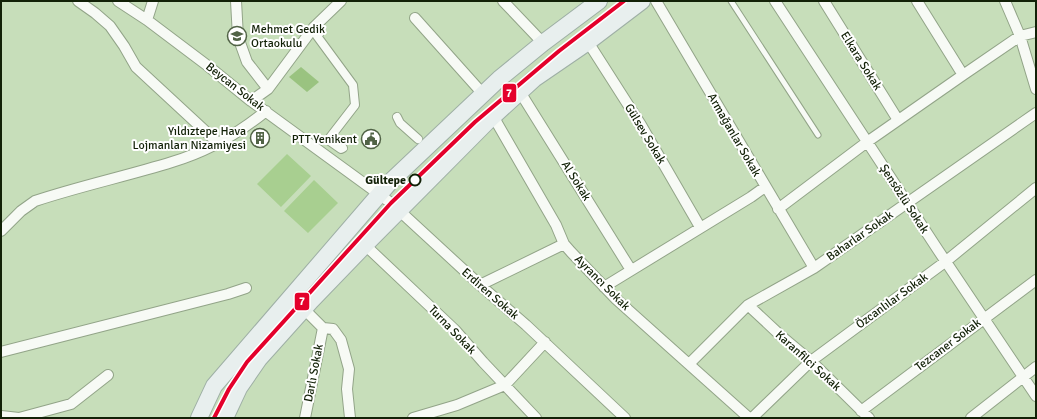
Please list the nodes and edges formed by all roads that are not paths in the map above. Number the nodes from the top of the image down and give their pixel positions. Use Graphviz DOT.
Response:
graph roads {
  1 [pos="78,1"];
  2 [pos="118,1"];
  3 [pos="153,1"];
  4 [pos="236,1"];
  5 [pos="341,1"];
  6 [pos="503,1"];
  7 [pos="599,1"];
  8 [pos="642,1"];
  9 [pos="656,1"];
  10 [pos="732,1"];
  11 [pos="775,1"];
  12 [pos="824,1"];
  13 [pos="917,1"];
  14 [pos="1005,1"];
  15 [pos="415,18"];
  16 [pos="147,20"];
  17 [pos="1036,32"];
  18 [pos="319,34"];
  19 [pos="1020,36"];
  20 [pos="588,42"];
  21 [pos="543,43"];
  22 [pos="963,75"];
  23 [pos="268,89"];
  24 [pos="1036,89"];
  25 [pos="520,92"];
  26 [pos="483,94"];
  27 [pos="251,101"];
  28 [pos="266,111"];
  29 [pos="1036,113"];
  30 [pos="493,116"];
  31 [pos="397,117"];
  32 [pos="898,120"];
  33 [pos="818,135"];
  34 [pos="418,139"];
  35 [pos="217,142"];
  36 [pos="867,142"];
  37 [pos="342,148"];
  38 [pos="351,174"];
  39 [pos="765,187"];
  40 [pos="1036,188"];
  41 [pos="379,194"];
  42 [pos="907,203"];
  43 [pos="778,209"];
  44 [pos="399,211"];
  45 [pos="700,227"];
  46 [pos="1,231"];
  47 [pos="564,244"];
  48 [pos="365,245"];
  49 [pos="945,262"];
  50 [pos="814,268"];
  51 [pos="631,270"];
  52 [pos="1036,280"];
  53 [pos="480,285"];
  54 [pos="604,287"];
  55 [pos="246,288"];
  56 [pos="748,305"];
  57 [pos="304,309"];
  58 [pos="984,318"];
  59 [pos="323,328"];
  60 [pos="545,342"];
  61 [pos="1,352"];
  62 [pos="811,361"];
  63 [pos="689,364"];
  64 [pos="1036,367"];
  65 [pos="108,375"];
  66 [pos="1023,378"];
  67 [pos="504,385"];
  68 [pos="1036,396"];
  69 [pos="861,411"];
  70 [pos="1,416"];
  71 [pos="199,418"];
  72 [pos="225,418"];
  73 [pos="305,418"];
  74 [pos="350,418"];
  75 [pos="413,418"];
  76 [pos="536,418"];
  77 [pos="625,418"];
  78 [pos="749,418"];
  79 [pos="752,418"];
  80 [pos="869,418"];
  81 [pos="971,418"];
  1 -- 35 [label="street"];
  2 -- 16 [label="street, Beycan Sokak"];
  3 -- 16 [label="street"];
  4 -- 23 [label="street"];
  5 -- 23 [label="street"];
  6 -- 21 [label="street"];
  7 -- 21 [label="main road"];
  8 -- 20 [label="main road"];
  9 -- 39 [label="street, Armağanlar Sokak"];
  10 -- 33 [label="lane"];
  11 -- 36 [label="street, Şensözlü Sokak"];
  12 -- 32 [label="street, Elkara Sokak"];
  13 -- 22 [label="street"];
  14 -- 19 [label="street"];
  15 -- 26 [label="street"];
  16 -- 27 [label="street, Beycan Sokak"];
  17 -- 19 [label="street"];
  18 -- 37 [label="street"];
  19 -- 22 [label="street"];
  19 -- 24 [label="street"];
  20 -- 25 [label="main road"];
  20 -- 45 [label="street, Gülsev Sokak"];
  21 -- 26 [label="main road"];
  22 -- 32 [label="street"];
  23 -- 27 [label="street"];
  25 -- 30 [label="main road"];
  25 -- 51 [label="street, Al Sokak"];
  26 -- 41 [label="main road"];
  27 -- 28 [label="street, Beycan Sokak"];
  28 -- 35 [label="street"];
  28 -- 38 [label="street, Beycan Sokak"];
  29 -- 42 [label="street, Baharlar Sokak"];
  30 -- 44 [label="main road"];
  30 -- 47 [label="street, Ayrancı Sokak"];
  31 -- 34 [label="street"];
  32 -- 36 [label="street"];
  35 -- 46 [label="street"];
  36 -- 42 [label="street, Şensözlü Sokak"];
  36 -- 43 [label="street"];
  38 -- 41 [label="street, Erdiren Sokak"];
  39 -- 43 [label="street, Armağanlar Sokak"];
  39 -- 45 [label="street"];
  40 -- 49 [label="street, Özcanlılar Sokak"];
  41 -- 44 [label="street, Erdiren Sokak"];
  41 -- 71 [label="main road"];
  42 -- 49 [label="street, Şensözlü Sokak"];
  42 -- 50 [label="street, Baharlar Sokak"];
  43 -- 50 [label="street, Armağanlar Sokak"];
  44 -- 48 [label="main road"];
  44 -- 53 [label="street, Erdiren Sokak"];
  45 -- 51 [label="street"];
  47 -- 53 [label="street"];
  47 -- 54 [label="street, Ayrancı Sokak"];
  48 -- 57 [label="main road"];
  48 -- 67 [label="street, Turna Sokak"];
  49 -- 58 [label="street, Şensözlü Sokak"];
  49 -- 62 [label="street, Özcanlılar Sokak"];
  50 -- 56 [label="street, Baharlar Sokak"];
  51 -- 54 [label="street"];
  52 -- 58 [label="street, Tezcaner Sokak"];
  53 -- 60 [label="street, Erdiren Sokak"];
  54 -- 63 [label="street, Ayrancı Sokak"];
  55 -- 61 [label="street"];
  56 -- 62 [label="street, Karanfilci Sokak"];
  56 -- 63 [label="street, Baharlar Sokak"];
  57 -- 59 [label="street"];
  57 -- 72 [label="main road"];
  58 -- 66 [label="street, Şensözlü Sokak"];
  58 -- 69 [label="street, Tezcaner Sokak"];
  59 -- 73 [label="street, Darlı Sokak"];
  59 -- 74 [label="street"];
  60 -- 67 [label="street"];
  60 -- 77 [label="street, Erdiren Sokak"];
  62 -- 69 [label="street, Karanfilci Sokak"];
  62 -- 79 [label="street, Özcanlılar Sokak"];
  63 -- 78 [label="street, Ayrancı Sokak"];
  64 -- 66 [label="street"];
  65 -- 70 [label="street"];
  66 -- 68 [label="street, Şensözlü Sokak"];
  66 -- 81 [label="street"];
  67 -- 75 [label="street"];
  67 -- 76 [label="street, Turna Sokak"];
  69 -- 80 [label="street, Karanfilci Sokak"];
}
